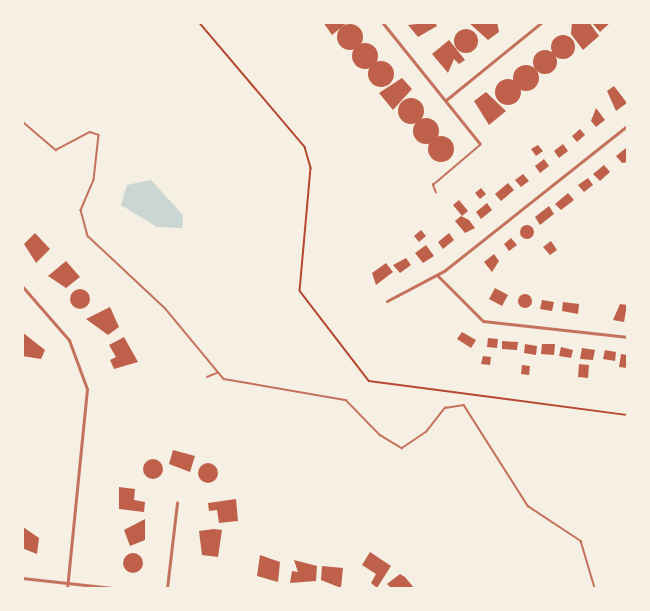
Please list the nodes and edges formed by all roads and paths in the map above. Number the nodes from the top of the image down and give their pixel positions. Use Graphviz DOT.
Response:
graph roads {
  1 [pos="199,22"];
  2 [pos="382,22"];
  3 [pos="542,22"];
  4 [pos="446,100"];
  5 [pos="22,121"];
  6 [pos="627,125"];
  7 [pos="480,144"];
  8 [pos="436,193"];
  9 [pos="437,275"];
  10 [pos="22,286"];
  11 [pos="387,300"];
  12 [pos="627,337"];
  13 [pos="218,372"];
  14 [pos="207,377"];
  15 [pos="627,415"];
  16 [pos="177,503"];
  17 [pos="22,578"];
  18 [pos="67,583"];
  19 [pos="67,588"];
  20 [pos="112,588"];
  21 [pos="167,588"];
  22 [pos="595,588"];
  1 -- 15 [label="path"];
  2 -- 4 [label="street"];
  3 -- 4 [label="street"];
  4 -- 7 [label="street"];
  5 -- 13 [label="lane"];
  6 -- 9 [label="street"];
  7 -- 8 [label="lane"];
  9 -- 11 [label="street"];
  9 -- 12 [label="street"];
  10 -- 18 [label="street"];
  13 -- 14 [label="lane"];
  13 -- 22 [label="lane"];
  16 -- 21 [label="street"];
  17 -- 18 [label="street"];
  18 -- 19 [label="street"];
  18 -- 20 [label="street"];
}
